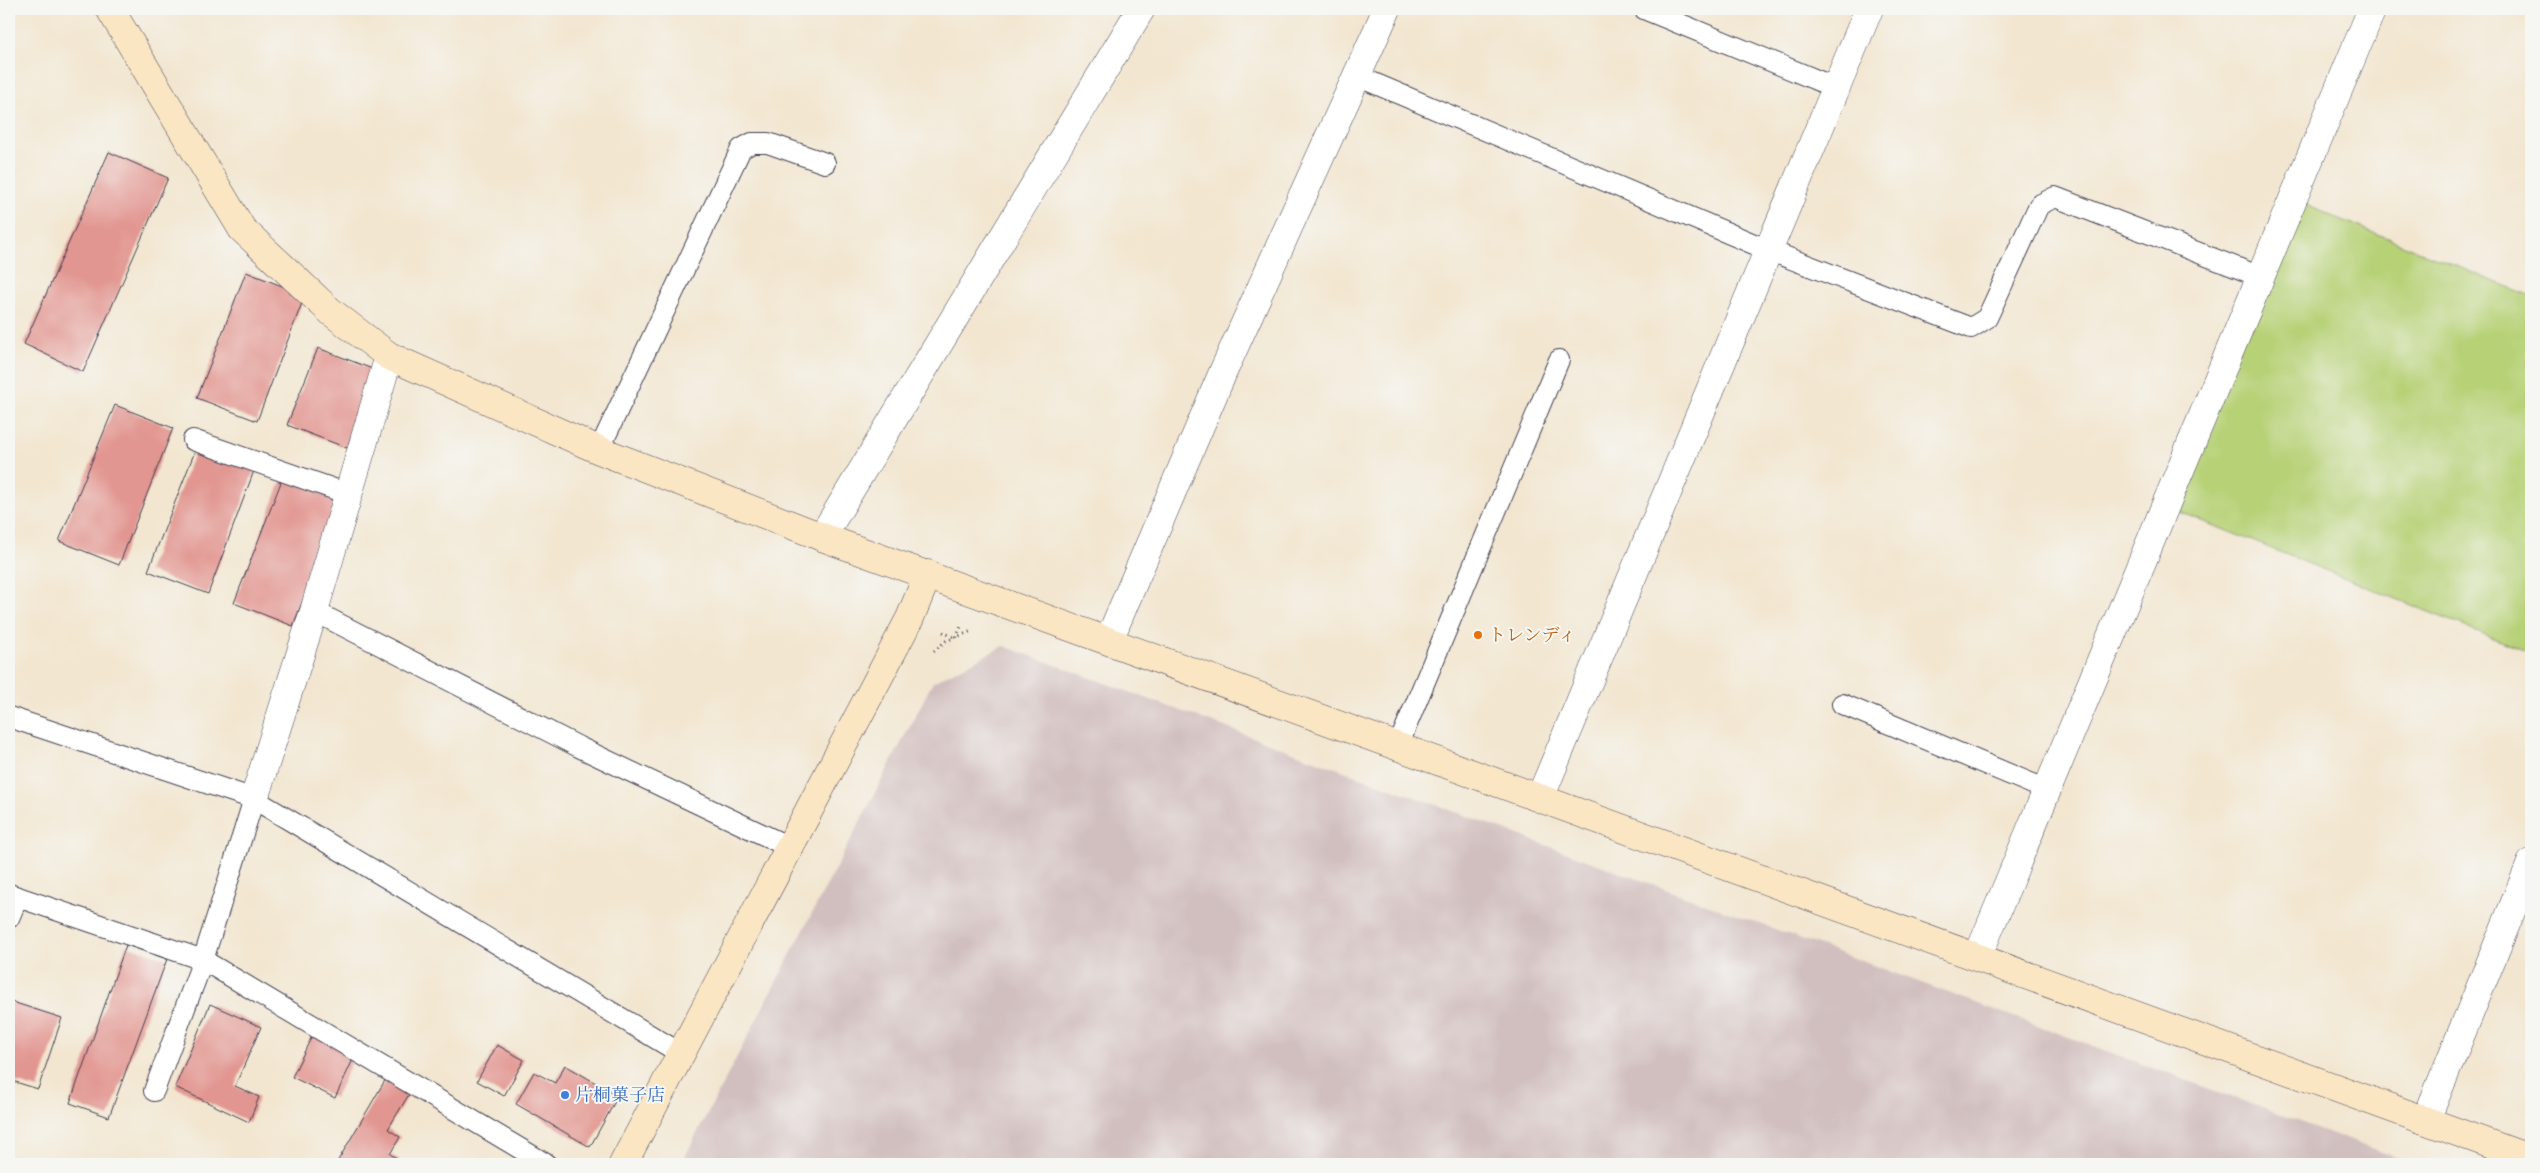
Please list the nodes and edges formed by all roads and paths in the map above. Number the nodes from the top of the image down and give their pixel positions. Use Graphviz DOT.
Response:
graph roads {
  1 [pos="110,9"];
  2 [pos="1142,9"];
  3 [pos="1387,9"];
  4 [pos="1644,9"];
  5 [pos="1869,9"];
  6 [pos="2372,9"];
  7 [pos="1357,76"];
  8 [pos="1836,88"];
  9 [pos="824,163"];
  10 [pos="1768,250"];
  11 [pos="2261,277"];
  12 [pos="389,356"];
  13 [pos="1560,360"];
  14 [pos="193,440"];
  15 [pos="599,450"];
  16 [pos="348,494"];
  17 [pos="822,537"];
  18 [pos="928,574"];
  19 [pos="314,611"];
  20 [pos="982,631"];
  21 [pos="1109,640"];
  22 [pos="933,652"];
  23 [pos="1842,704"];
  24 [pos="9,717"];
  25 [pos="1398,746"];
  26 [pos="2047,790"];
  27 [pos="1540,798"];
  28 [pos="254,799"];
  29 [pos="789,847"];
  30 [pos="2531,862"];
  31 [pos="13,896"];
  32 [pos="9,918"];
  33 [pos="1978,956"];
  34 [pos="203,960"];
  35 [pos="680,1053"];
  36 [pos="154,1091"];
  37 [pos="2426,1120"];
  38 [pos="2531,1159"];
  39 [pos="546,1164"];
  40 [pos="623,1164"];
  1 -- 12 [label="street"];
  2 -- 17 [label="street"];
  3 -- 7 [label="street"];
  4 -- 8 [label="lane"];
  5 -- 8 [label="street"];
  6 -- 11 [label="street"];
  7 -- 10 [label="lane"];
  7 -- 21 [label="street"];
  8 -- 10 [label="street"];
  9 -- 15 [label="lane"];
  10 -- 11 [label="lane"];
  10 -- 27 [label="street"];
  11 -- 26 [label="street"];
  12 -- 15 [label="street"];
  12 -- 16 [label="street"];
  13 -- 25 [label="lane"];
  14 -- 16 [label="lane"];
  15 -- 17 [label="street"];
  16 -- 19 [label="street"];
  17 -- 18 [label="street"];
  18 -- 21 [label="street"];
  18 -- 29 [label="street"];
  19 -- 28 [label="street"];
  19 -- 29 [label="lane"];
  20 -- 22 [label="path"];
  21 -- 25 [label="street"];
  23 -- 26 [label="lane"];
  24 -- 28 [label="lane"];
  25 -- 27 [label="street"];
  26 -- 33 [label="street"];
  27 -- 33 [label="street"];
  28 -- 34 [label="lane"];
  28 -- 35 [label="lane"];
  29 -- 35 [label="street"];
  30 -- 37 [label="street"];
  31 -- 32 [label="lane"];
  31 -- 34 [label="lane"];
  33 -- 37 [label="street"];
  34 -- 36 [label="lane"];
  34 -- 39 [label="lane"];
  35 -- 40 [label="street"];
  37 -- 38 [label="street"];
}
